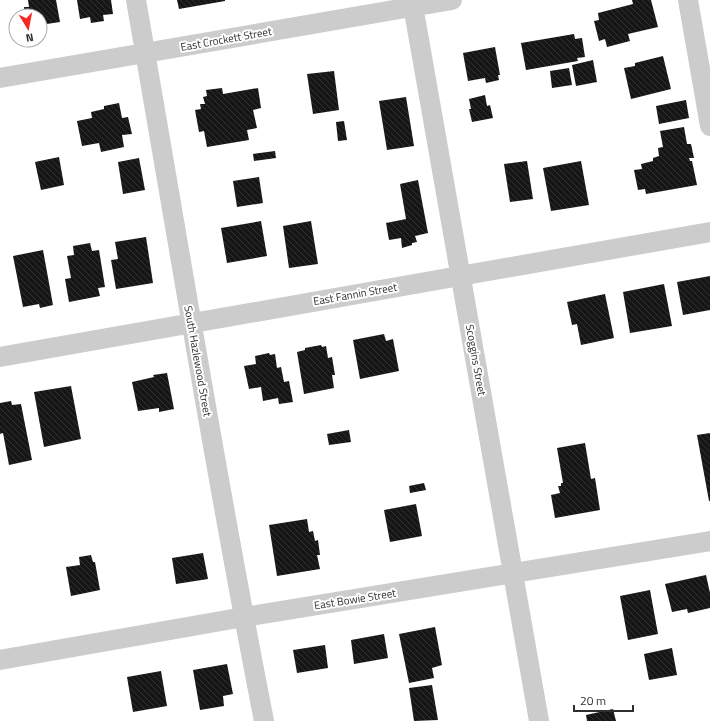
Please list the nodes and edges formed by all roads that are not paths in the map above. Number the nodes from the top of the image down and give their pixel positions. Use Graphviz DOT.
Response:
graph roads {
  1 [pos="136,0"];
  2 [pos="452,0"];
  3 [pos="688,0"];
  4 [pos="413,3"];
  5 [pos="145,53"];
  6 [pos="0,78"];
  7 [pos="710,126"];
  8 [pos="710,232"];
  9 [pos="461,276"];
  10 [pos="191,323"];
  11 [pos="0,357"];
  12 [pos="710,541"];
  13 [pos="513,573"];
  14 [pos="244,617"];
  15 [pos="0,660"];
  16 [pos="264,721"];
  17 [pos="539,721"];
  1 -- 5 [label="street, South Hazlewood Street"];
  2 -- 4 [label="street, East Crockett Street"];
  3 -- 7 [label="street"];
  4 -- 5 [label="street, East Crockett Street"];
  4 -- 9 [label="street, Scoggins Street"];
  5 -- 6 [label="street, East Crockett Street"];
  5 -- 10 [label="street, South Hazlewood Street"];
  8 -- 9 [label="street, East Fannin Street"];
  9 -- 10 [label="street, East Fannin Street"];
  9 -- 13 [label="street, Scoggins Street"];
  10 -- 11 [label="street, East Fannin Street"];
  10 -- 14 [label="street, South Hazlewood Street"];
  12 -- 13 [label="street, East Bowie Street"];
  13 -- 14 [label="street, East Bowie Street"];
  13 -- 17 [label="street, Scoggins Street"];
  14 -- 15 [label="street, East Bowie Street"];
  14 -- 16 [label="street, South Hazlewood Street"];
}
